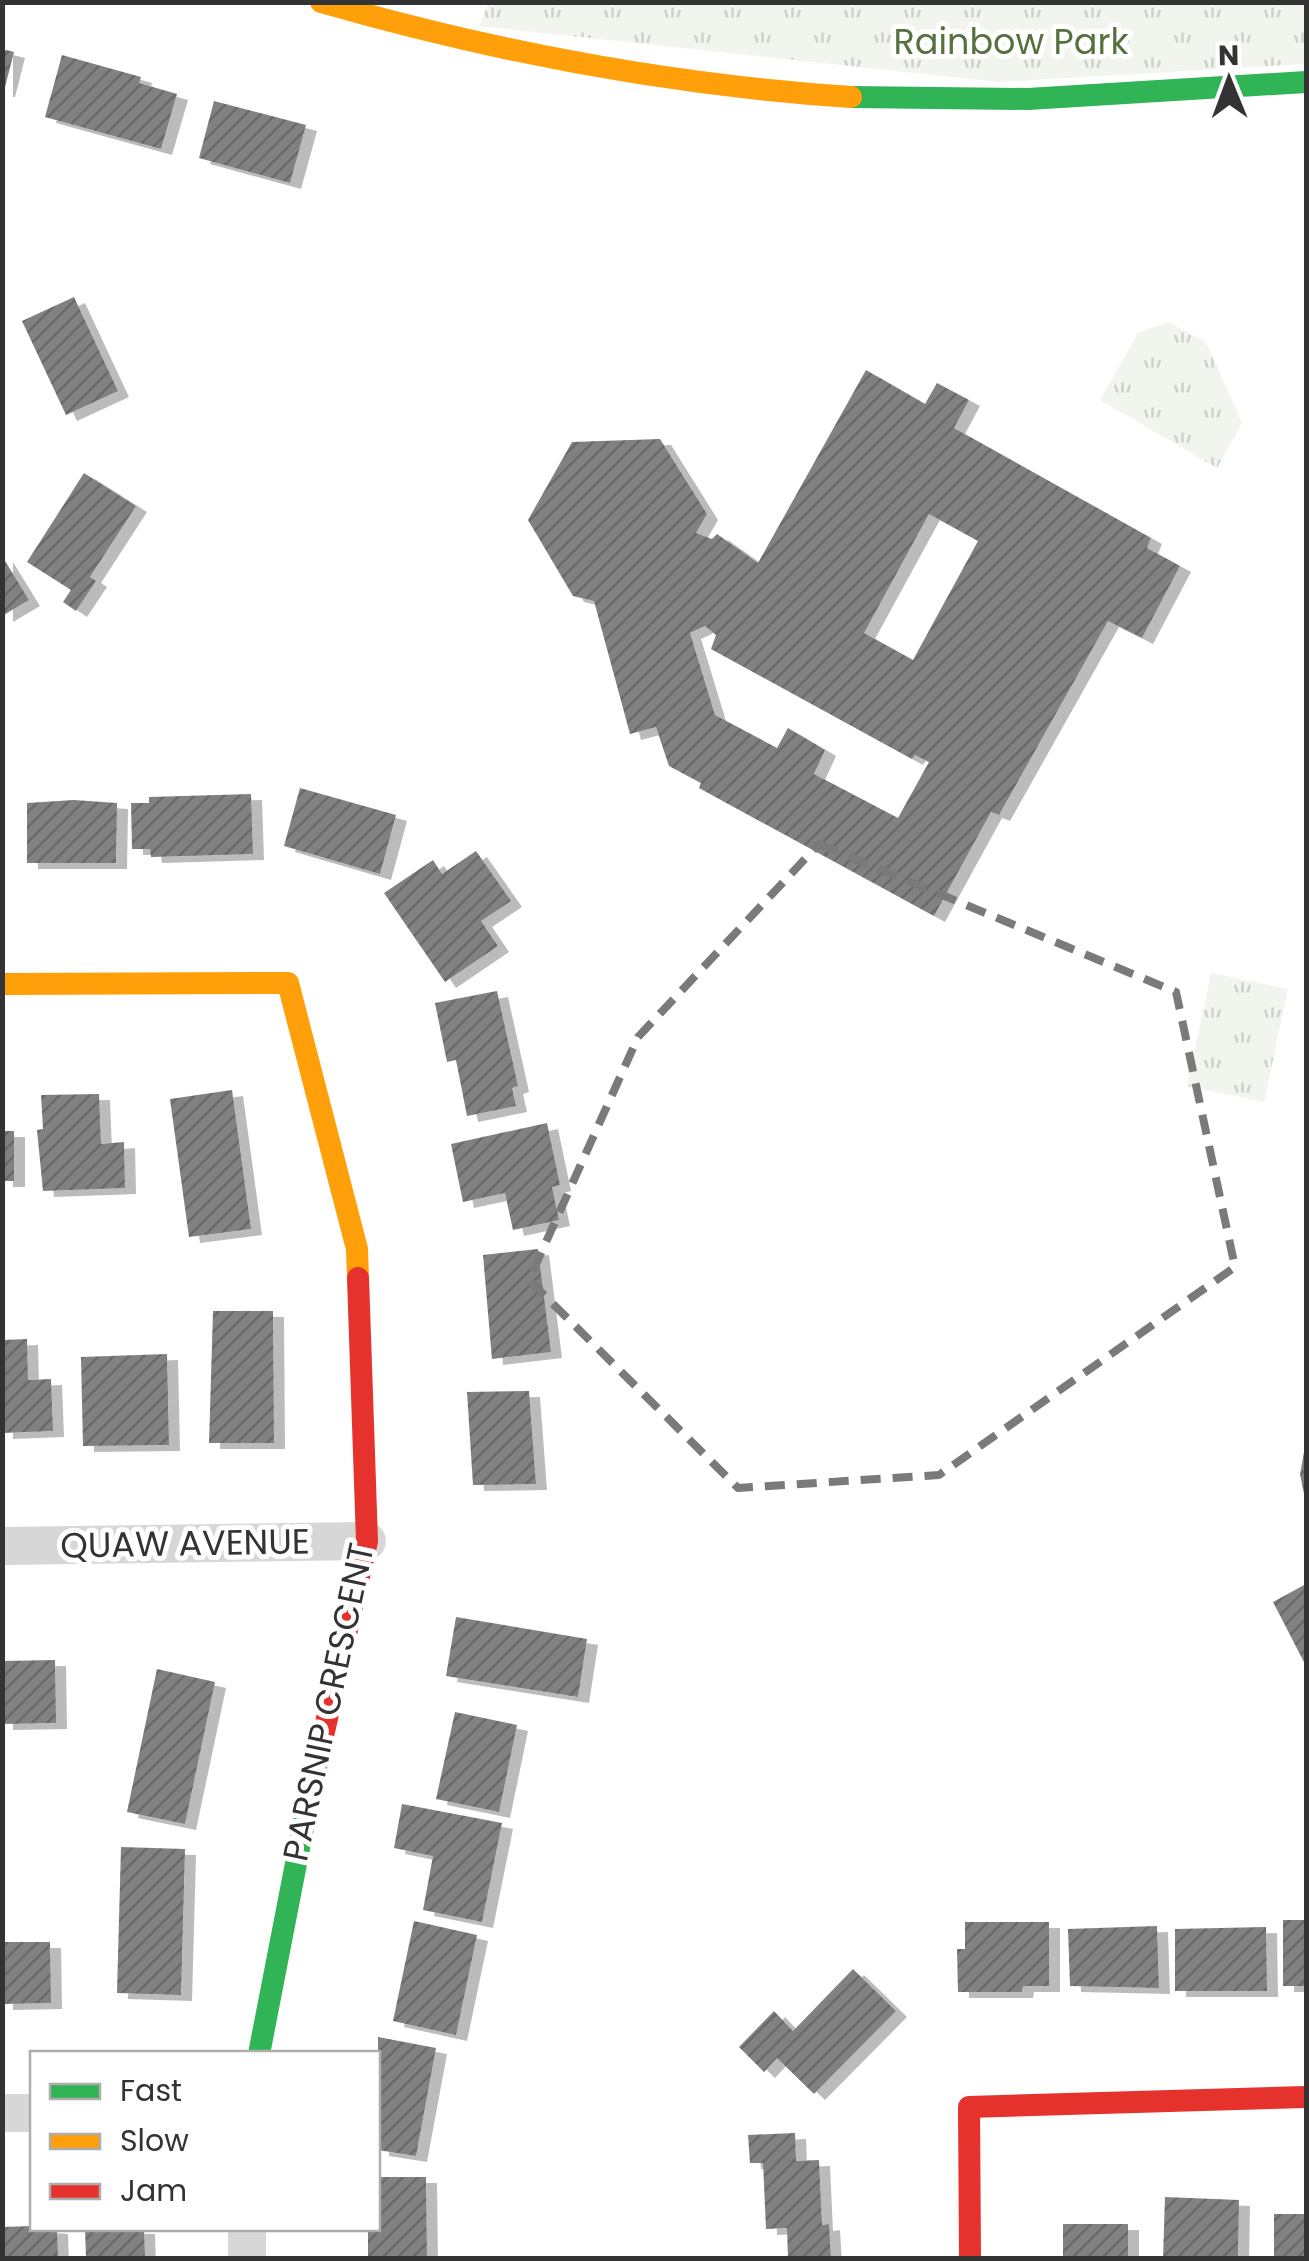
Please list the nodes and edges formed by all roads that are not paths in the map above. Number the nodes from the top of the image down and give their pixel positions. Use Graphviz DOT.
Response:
graph roads {
  1 [pos="321,2"];
  2 [pos="1306,82"];
  3 [pos="2,984"];
  4 [pos="367,1540"];
  5 [pos="2,1546"];
  6 [pos="260,2051"];
  7 [pos="1306,2097"];
  8 [pos="2,2113"];
  9 [pos="30,2113"];
  10 [pos="247,2231"];
  11 [pos="246,2258"];
  12 [pos="970,2258"];
  1 -- 2 [label="street"];
  3 -- 4 [label="street, PARSNIP CRESCENT"];
  4 -- 5 [label="street, QUAW AVENUE"];
  4 -- 6 [label="street, PARSNIP CRESCENT"];
  7 -- 12 [label="street"];
  8 -- 9 [label="street"];
  10 -- 11 [label="street"];
}
